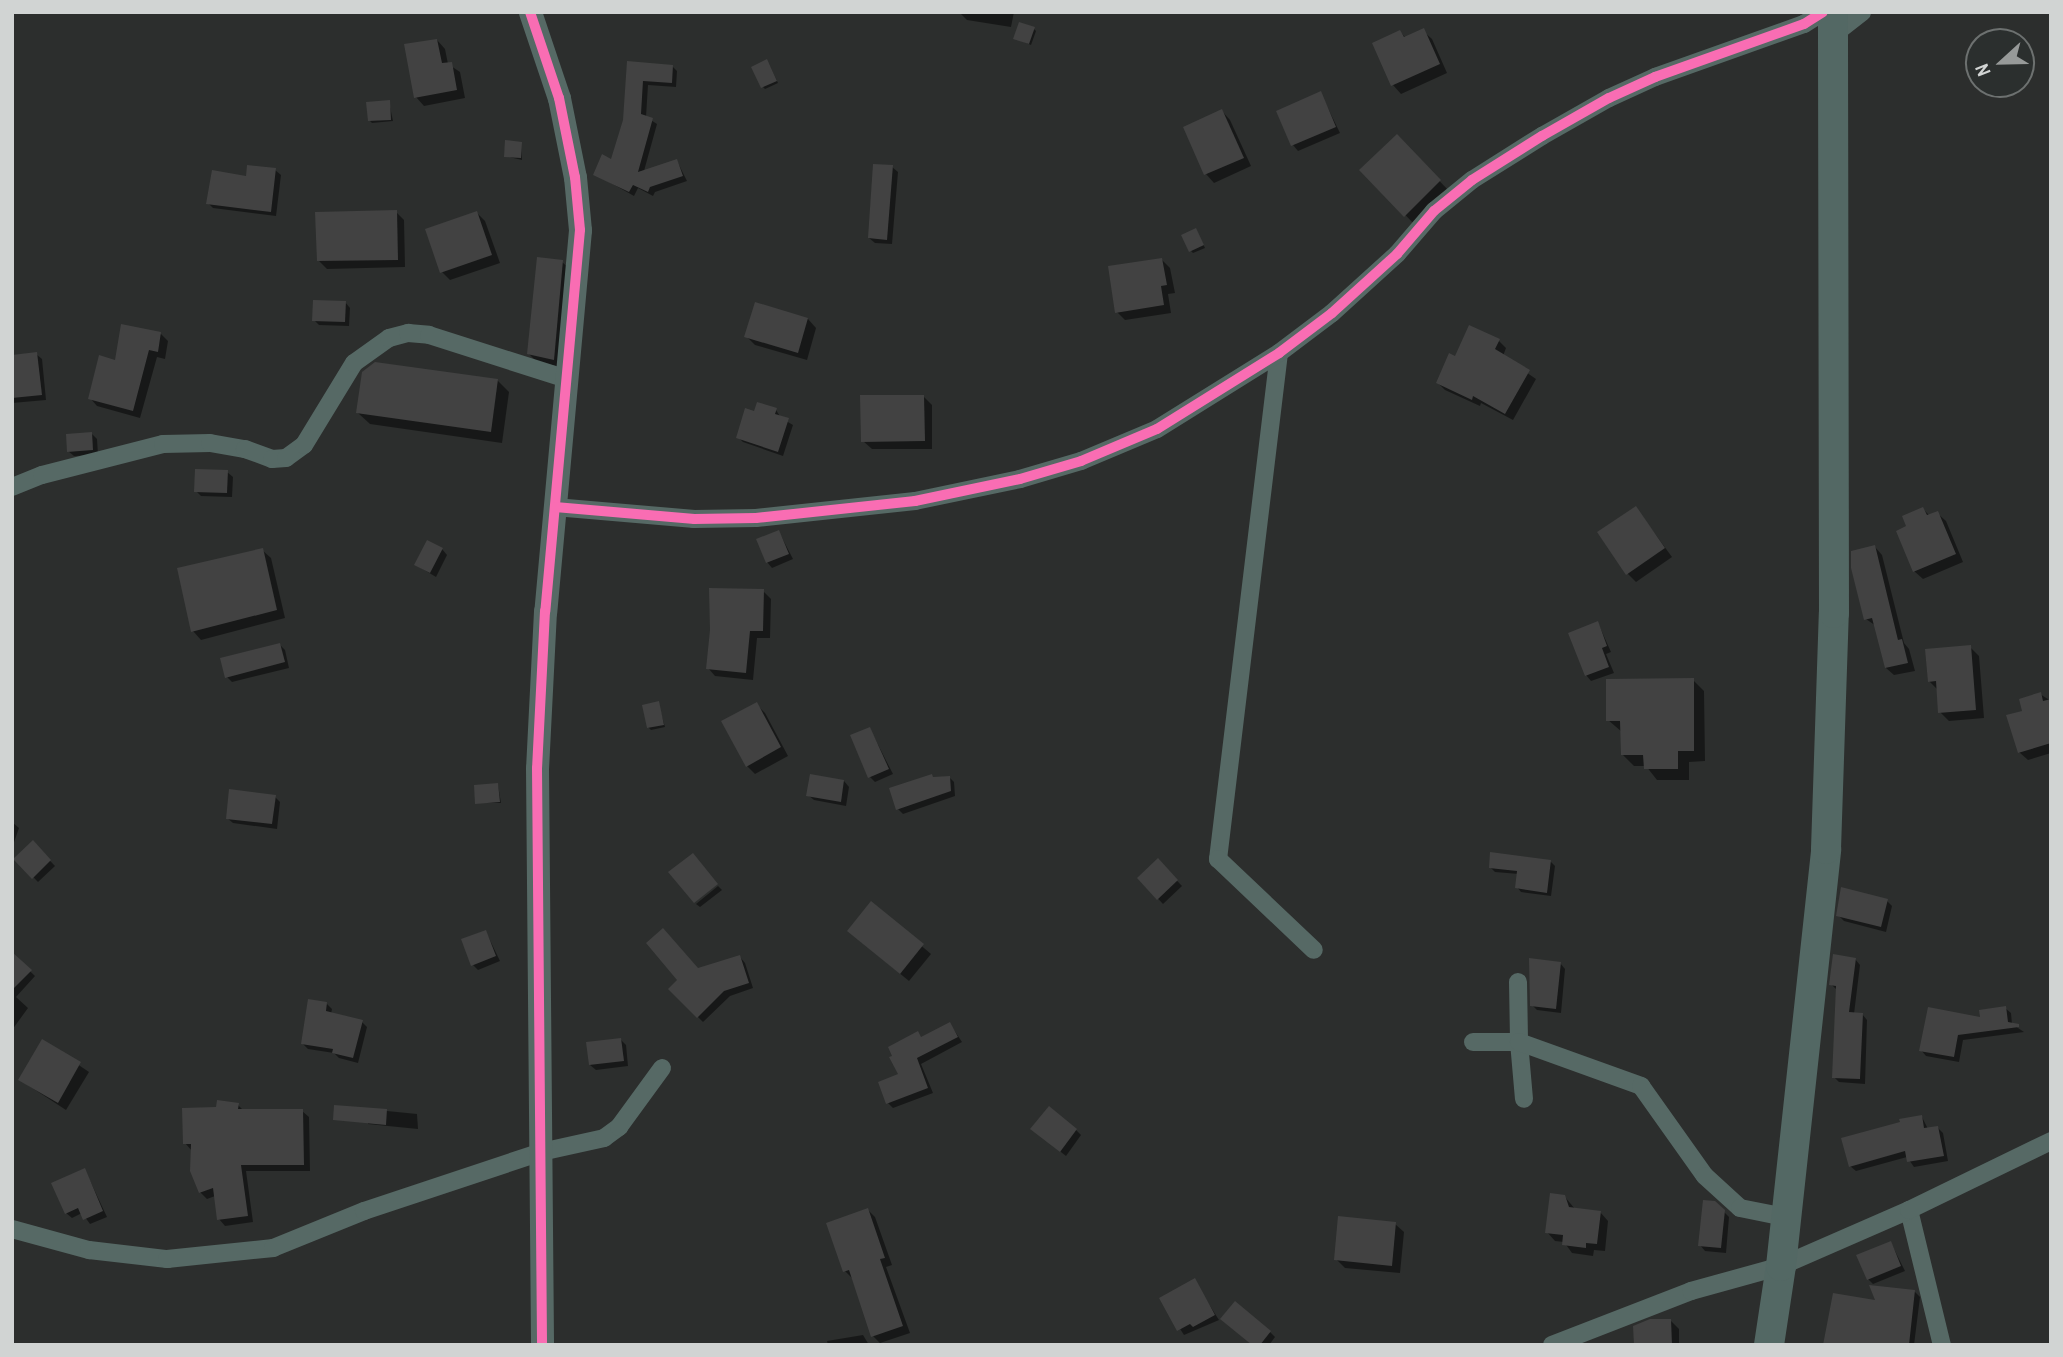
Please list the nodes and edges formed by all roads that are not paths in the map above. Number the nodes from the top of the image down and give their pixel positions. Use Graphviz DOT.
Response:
graph roads {
  1 [pos="530,12"];
  2 [pos="1862,12"];
  3 [pos="1830,20"];
  4 [pos="1279,353"];
  5 [pos="564,378"];
  6 [pos="12,487"];
  7 [pos="555,508"];
  8 [pos="1314,950"];
  9 [pos="1518,982"];
  10 [pos="1473,1042"];
  11 [pos="1519,1042"];
  12 [pos="662,1068"];
  13 [pos="1524,1099"];
  14 [pos="2051,1141"];
  15 [pos="541,1152"];
  16 [pos="1909,1210"];
  17 [pos="1785,1217"];
  18 [pos="12,1229"];
  19 [pos="1781,1266"];
  20 [pos="542,1345"];
  21 [pos="1552,1345"];
  22 [pos="1769,1345"];
  23 [pos="1942,1345"];
  1 -- 5 [label="street"];
  2 -- 3 [label="street"];
  3 -- 4 [label="street"];
  3 -- 17 [label="main road"];
  4 -- 7 [label="street"];
  4 -- 8 [label="street"];
  5 -- 6 [label="street"];
  5 -- 7 [label="street"];
  7 -- 15 [label="street"];
  9 -- 11 [label="street"];
  10 -- 11 [label="street"];
  11 -- 13 [label="street"];
  11 -- 17 [label="street"];
  12 -- 15 [label="street"];
  14 -- 16 [label="street"];
  15 -- 18 [label="street"];
  15 -- 20 [label="street"];
  16 -- 19 [label="street"];
  16 -- 23 [label="street"];
  17 -- 19 [label="main road"];
  19 -- 21 [label="street"];
  19 -- 22 [label="main road"];
}
